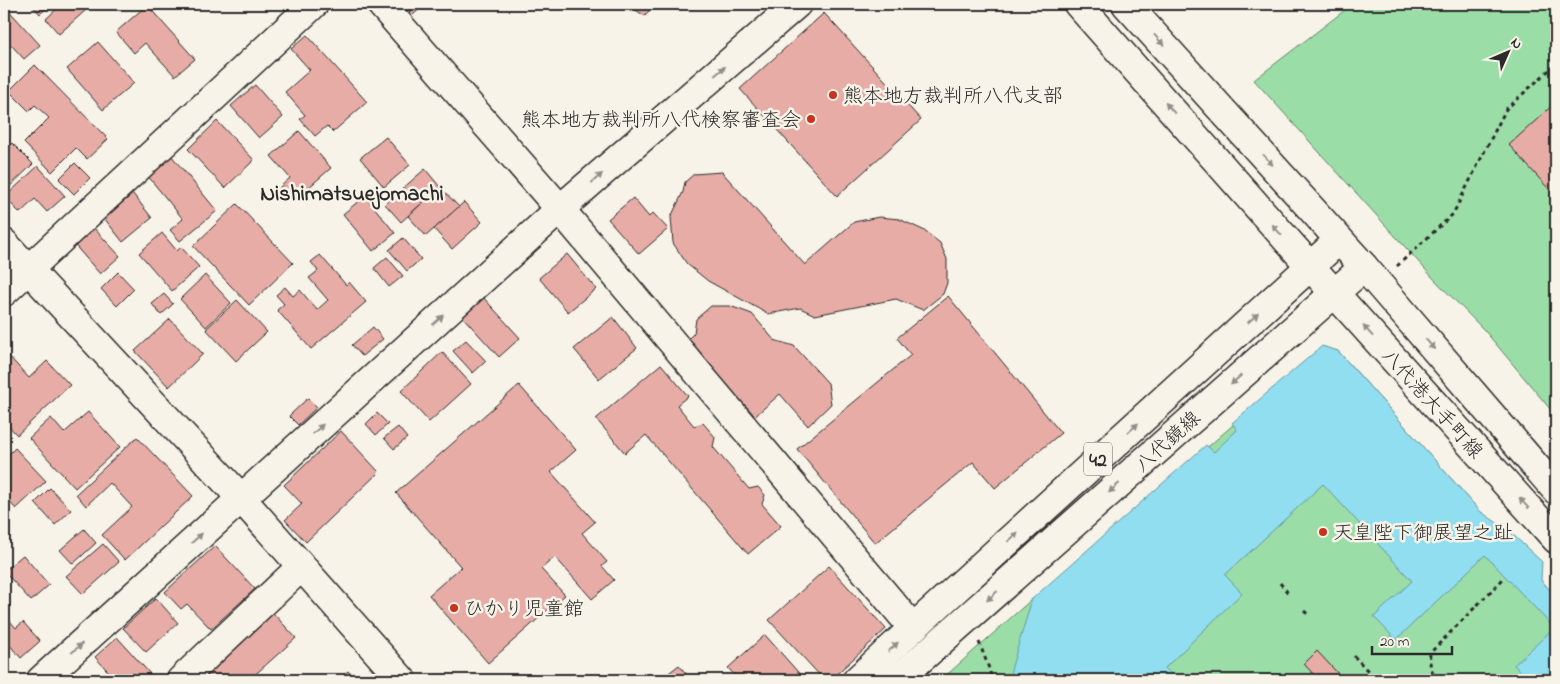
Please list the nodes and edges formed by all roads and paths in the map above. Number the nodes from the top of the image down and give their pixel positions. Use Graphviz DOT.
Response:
graph roads {
  1 [pos="314,4"];
  2 [pos="381,4"];
  3 [pos="798,4"];
  4 [pos="1078,4"];
  5 [pos="1126,4"];
  6 [pos="1556,64"];
  7 [pos="560,209"];
  8 [pos="1340,240"];
  9 [pos="4,243"];
  10 [pos="1310,266"];
  11 [pos="1397,266"];
  12 [pos="1364,267"];
  13 [pos="28,270"];
  14 [pos="4,292"];
  15 [pos="1334,293"];
  16 [pos="1556,490"];
  17 [pos="242,498"];
  18 [pos="1556,539"];
  19 [pos="301,566"];
  20 [pos="1504,578"];
  21 [pos="1280,584"];
  22 [pos="1288,593"];
  23 [pos="1304,610"];
  24 [pos="1310,616"];
  25 [pos="913,628"];
  26 [pos="978,637"];
  27 [pos="1354,656"];
  28 [pos="1368,671"];
  29 [pos="1373,676"];
  30 [pos="41,680"];
  31 [pos="181,680"];
  32 [pos="402,680"];
  33 [pos="857,680"];
  34 [pos="897,680"];
  35 [pos="991,680"];
  36 [pos="1377,680"];
  37 [pos="1437,680"];
  1 -- 13 [label="street"];
  2 -- 7 [label="street"];
  7 -- 3 [label="street, one-way"];
  10 -- 4 [label="street, one-way"];
  5 -- 8 [label="street, one-way"];
  6 -- 11 [label="path"];
  17 -- 7 [label="street, one-way"];
  7 -- 25 [label="street"];
  8 -- 10 [label="street, 八代鏡線 / 42"];
  8 -- 12 [label="street"];
  9 -- 13 [label="street"];
  10 -- 15 [label="street, 八代港大手町線"];
  25 -- 10 [label="street, 八代鏡線 / 42, one-way"];
  12 -- 15 [label="street, 八代鏡線 / 42"];
  12 -- 16 [label="street, 八代港大手町線, one-way"];
  13 -- 14 [label="street"];
  13 -- 17 [label="street"];
  18 -- 15 [label="street, 八代港大手町線, one-way"];
  15 -- 34 [label="street, 八代鏡線 / 42, one-way"];
  17 -- 19 [label="street"];
  30 -- 17 [label="street, one-way"];
  19 -- 31 [label="street"];
  19 -- 32 [label="street"];
  20 -- 37 [label="path"];
  21 -- 22 [label="path"];
  23 -- 24 [label="path"];
  33 -- 25 [label="street, 八代鏡線 / 42, one-way"];
  26 -- 35 [label="path"];
  27 -- 28 [label="path"];
  29 -- 36 [label="path"];
}
